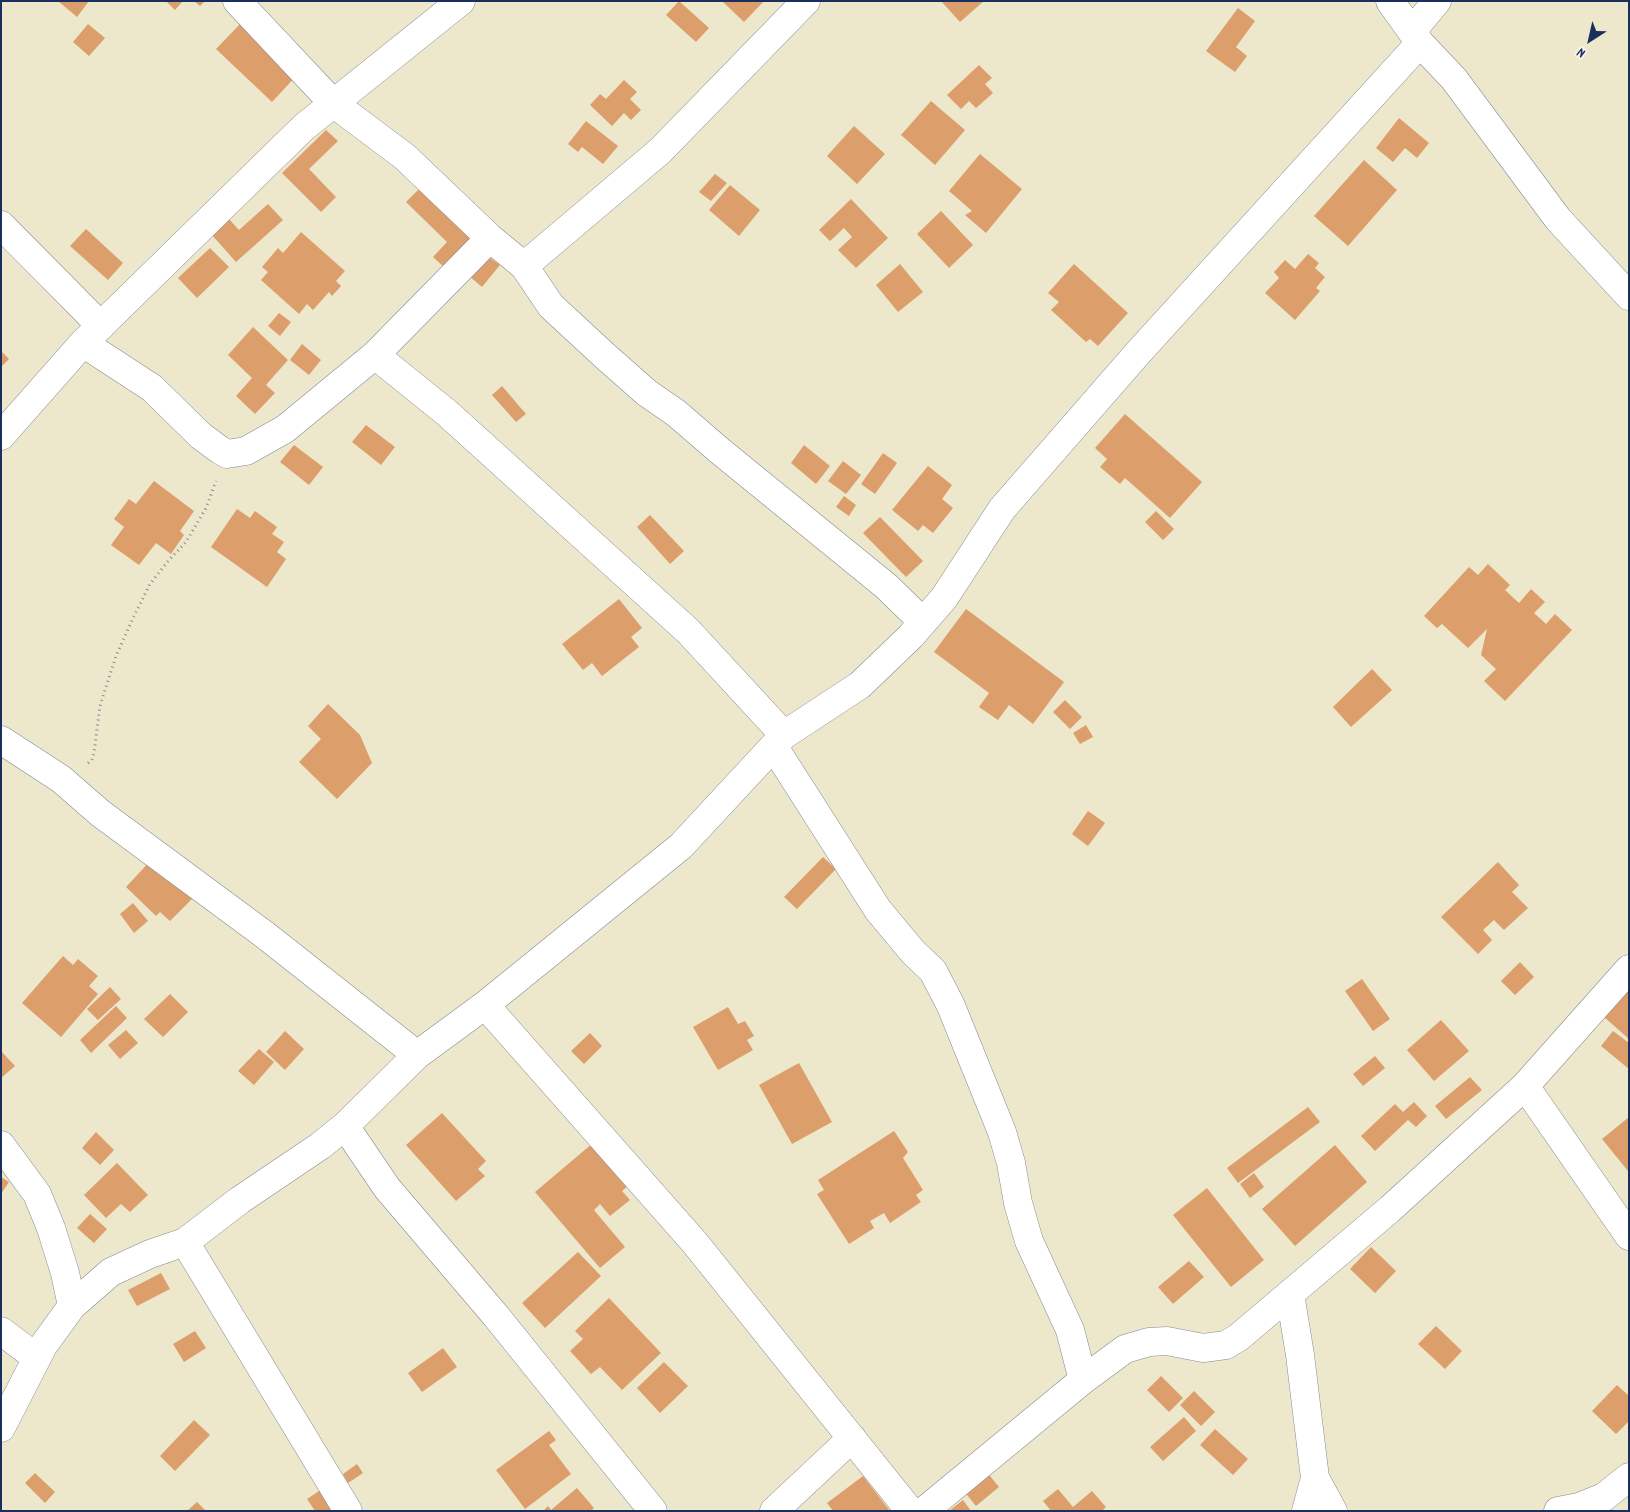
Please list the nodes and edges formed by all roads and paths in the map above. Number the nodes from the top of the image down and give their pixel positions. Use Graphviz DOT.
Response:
graph roads {
  1 [pos="237,1"];
  2 [pos="461,1"];
  3 [pos="806,1"];
  4 [pos="1390,1"];
  5 [pos="1437,1"];
  6 [pos="1416,37"];
  7 [pos="334,103"];
  8 [pos="1,225"];
  9 [pos="490,238"];
  10 [pos="524,266"];
  11 [pos="1629,296"];
  12 [pos="92,334"];
  13 [pos="375,355"];
  14 [pos="5,425"];
  15 [pos="220,450"];
  16 [pos="923,622"];
  17 [pos="1,740"];
  18 [pos="779,741"];
  19 [pos="61,779"];
  20 [pos="1629,970"];
  21 [pos="485,1006"];
  22 [pos="416,1055"];
  23 [pos="1525,1086"];
  24 [pos="345,1126"];
  25 [pos="1,1145"];
  26 [pos="1629,1236"];
  27 [pos="186,1242"];
  28 [pos="1290,1294"];
  29 [pos="72,1306"];
  30 [pos="1,1331"];
  31 [pos="37,1358"];
  32 [pos="1082,1380"];
  33 [pos="1,1428"];
  34 [pos="852,1438"];
  35 [pos="1629,1477"];
  36 [pos="1316,1478"];
  37 [pos="348,1511"];
  38 [pos="653,1511"];
  39 [pos="774,1511"];
  40 [pos="910,1511"];
  41 [pos="924,1511"];
  42 [pos="1306,1511"];
  43 [pos="1332,1511"];
  44 [pos="1558,1511"];
  1 -- 7 [label="street"];
  2 -- 7 [label="street"];
  3 -- 10 [label="street"];
  4 -- 6 [label="street"];
  5 -- 6 [label="street"];
  6 -- 11 [label="street"];
  6 -- 16 [label="street"];
  7 -- 9 [label="street"];
  7 -- 12 [label="street"];
  8 -- 12 [label="street"];
  9 -- 10 [label="street"];
  9 -- 13 [label="street"];
  10 -- 16 [label="street"];
  12 -- 14 [label="street"];
  12 -- 15 [label="street"];
  13 -- 15 [label="street"];
  13 -- 18 [label="street"];
  15 -- 19 [label="path"];
  16 -- 18 [label="street"];
  17 -- 19 [label="street"];
  18 -- 21 [label="street"];
  18 -- 32 [label="street"];
  19 -- 22 [label="street"];
  20 -- 23 [label="street"];
  21 -- 22 [label="street"];
  21 -- 34 [label="street"];
  22 -- 24 [label="street"];
  23 -- 26 [label="street"];
  23 -- 28 [label="street"];
  24 -- 27 [label="street"];
  24 -- 38 [label="street"];
  25 -- 29 [label="street"];
  27 -- 29 [label="street"];
  27 -- 37 [label="street"];
  28 -- 32 [label="street"];
  28 -- 36 [label="street"];
  29 -- 31 [label="street"];
  30 -- 31 [label="street"];
  31 -- 33 [label="street"];
  32 -- 41 [label="street"];
  34 -- 39 [label="street"];
  34 -- 40 [label="street"];
  35 -- 44 [label="street"];
  36 -- 42 [label="street"];
  36 -- 43 [label="street"];
}
